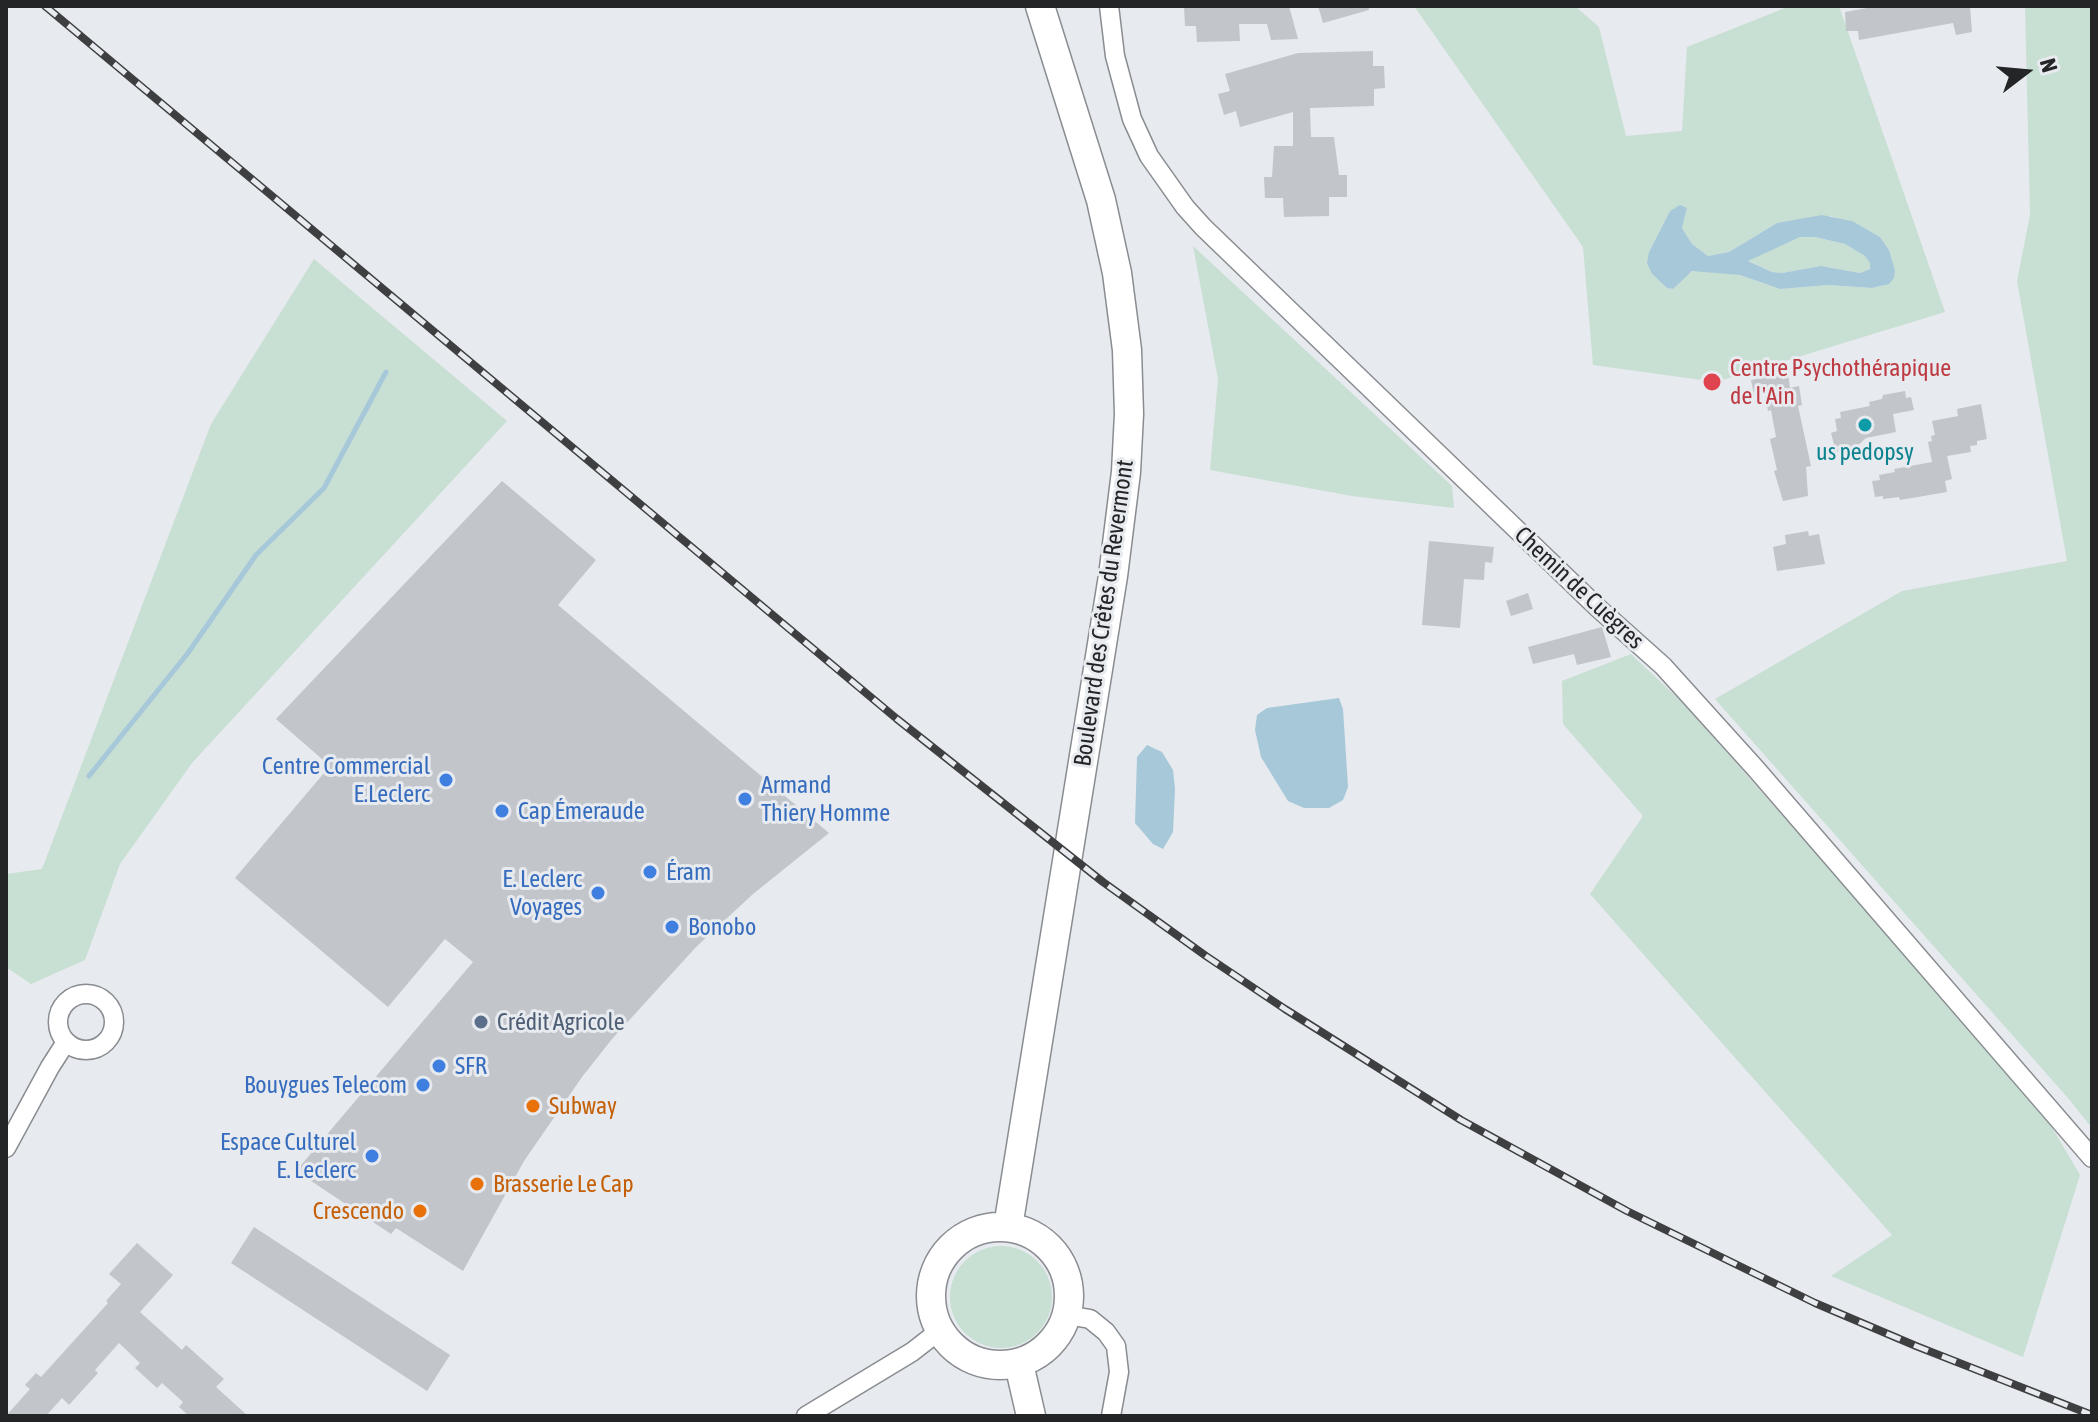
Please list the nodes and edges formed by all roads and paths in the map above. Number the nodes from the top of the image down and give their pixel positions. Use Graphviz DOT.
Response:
graph roads {
  1 [pos="1040,6"];
  2 [pos="1109,6"];
  3 [pos="66,1042"];
  4 [pos="6,1148"];
  5 [pos="2092,1158"];
  6 [pos="1008,1227"];
  7 [pos="1067,1315"];
  8 [pos="939,1331"];
  9 [pos="1019,1364"];
  10 [pos="806,1416"];
  11 [pos="1031,1416"];
  12 [pos="1111,1416"];
  1 -- 6 [label="main road, Boulevard des Crêtes du Revermont"];
  2 -- 5 [label="street, Chemin de Cuègres"];
  3 -- 4 [label="street"];
  6 -- 7 [label="main road"];
  6 -- 8 [label="main road"];
  7 -- 9 [label="main road"];
  7 -- 12 [label="street"];
  8 -- 9 [label="main road"];
  8 -- 10 [label="street"];
  9 -- 11 [label="main road"];
}
